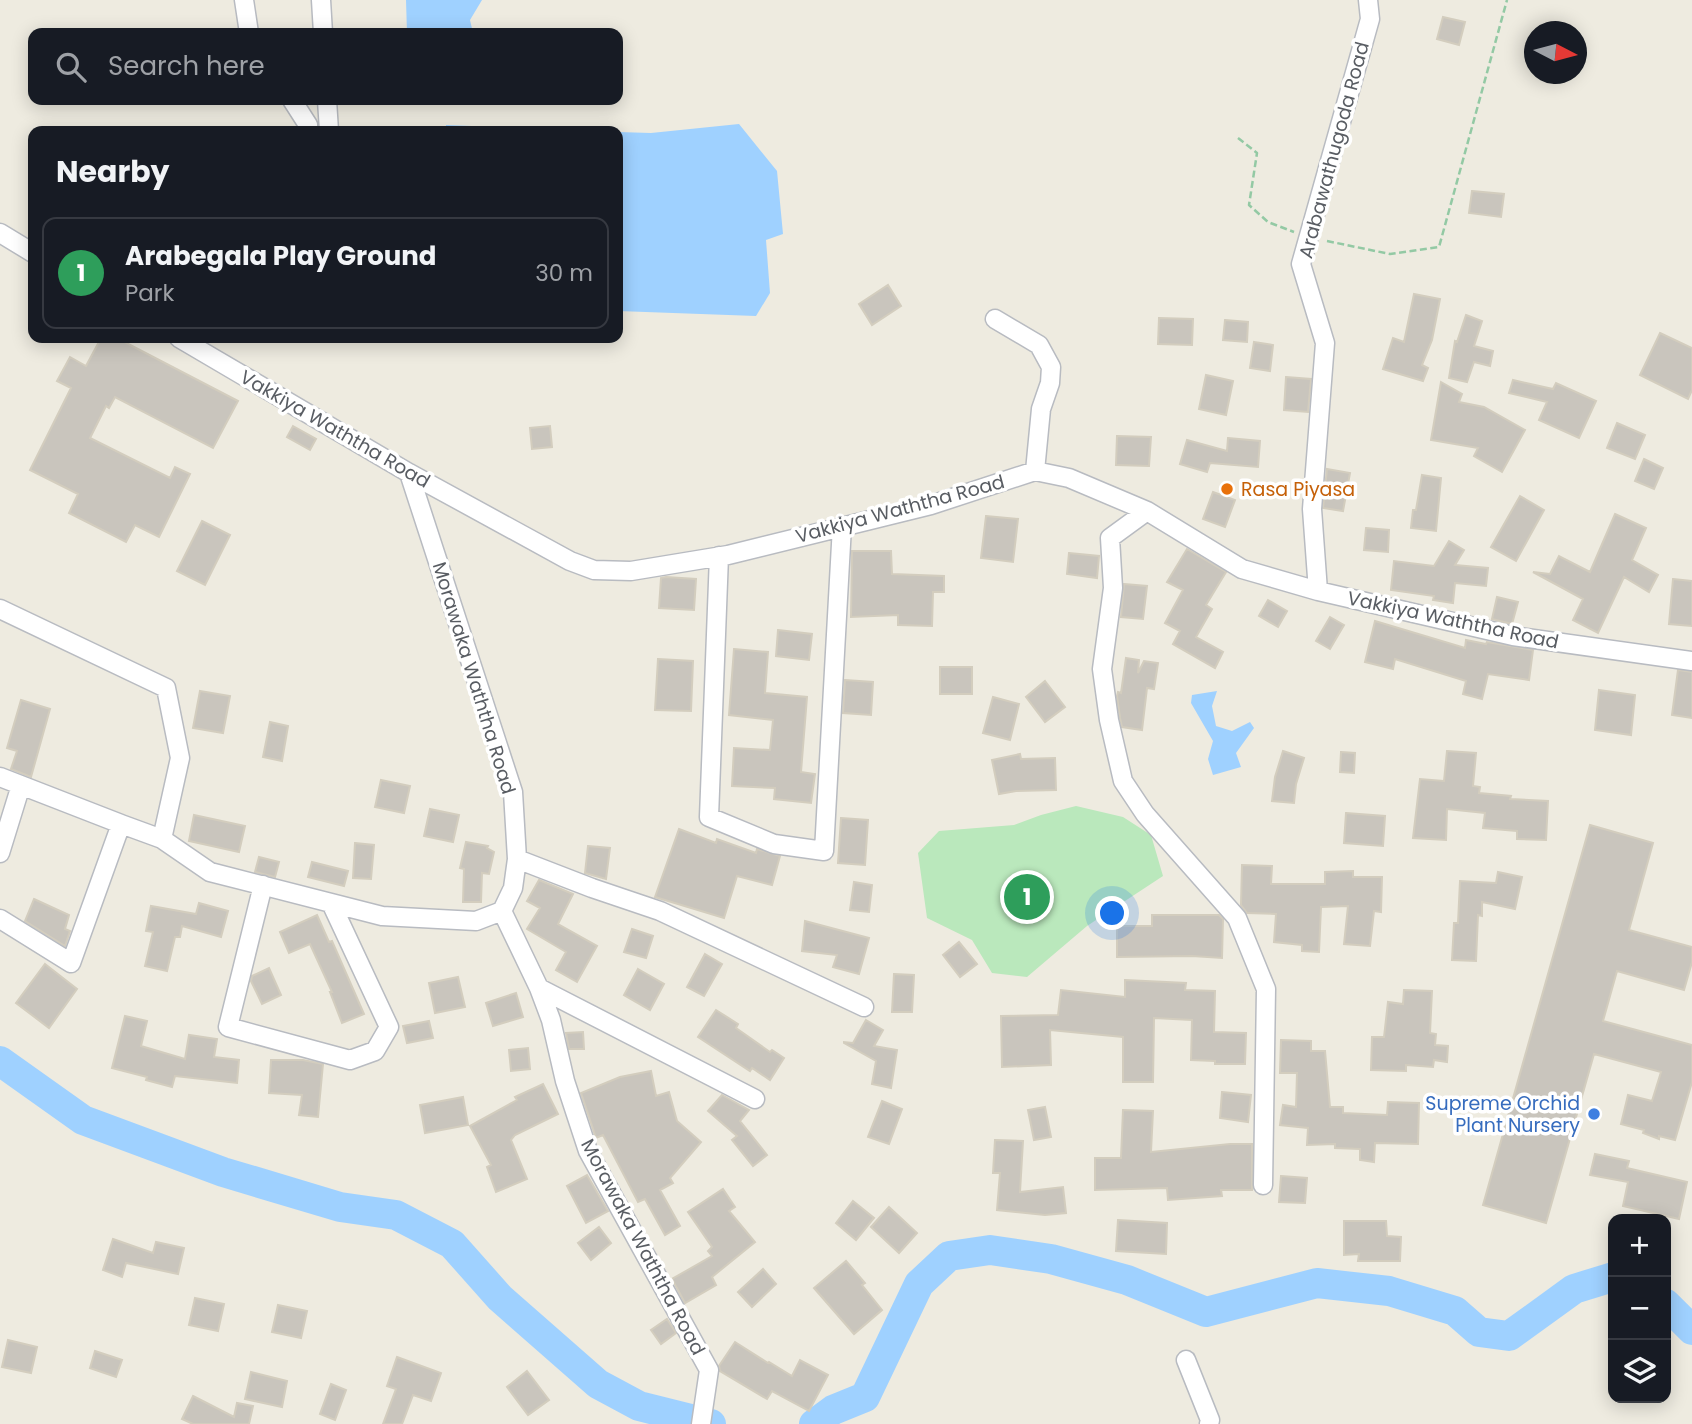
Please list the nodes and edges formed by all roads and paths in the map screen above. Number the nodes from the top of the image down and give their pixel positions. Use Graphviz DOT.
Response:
graph roads {
  1 [pos="244,0"];
  2 [pos="321,0"];
  3 [pos="1368,0"];
  4 [pos="1507,0"];
  5 [pos="248,28"];
  6 [pos="323,28"];
  7 [pos="295,105"];
  8 [pos="327,105"];
  9 [pos="308,126"];
  10 [pos="329,126"];
  11 [pos="1238,138"];
  12 [pos="0,233"];
  13 [pos="1309,237"];
  14 [pos="28,250"];
  15 [pos="995,319"];
  16 [pos="191,343"];
  17 [pos="1035,471"];
  18 [pos="409,473"];
  19 [pos="1147,511"];
  20 [pos="842,526"];
  21 [pos="719,556"];
  22 [pos="1318,591"];
  23 [pos="0,609"];
  24 [pos="1692,661"];
  25 [pos="0,777"];
  26 [pos="21,785"];
  27 [pos="121,824"];
  28 [pos="162,839"];
  29 [pos="0,853"];
  30 [pos="517,859"];
  31 [pos="263,885"];
  32 [pos="331,903"];
  33 [pos="502,911"];
  34 [pos="0,919"];
  35 [pos="539,988"];
  36 [pos="864,1007"];
  37 [pos="755,1099"];
  38 [pos="1263,1185"];
  39 [pos="1186,1360"];
  40 [pos="702,1418"];
  41 [pos="1209,1424"];
  1 -- 5 [label="street"];
  2 -- 6 [label="street"];
  3 -- 13 [label="street, Arabawathugoda Road"];
  4 -- 13 [label="path"];
  7 -- 9 [label="street"];
  8 -- 10 [label="street"];
  11 -- 13 [label="path"];
  12 -- 14 [label="street"];
  13 -- 22 [label="street, Arabawathugoda Road"];
  15 -- 17 [label="street"];
  16 -- 18 [label="street, Vakkiya Waththa Road"];
  17 -- 19 [label="street, Vakkiya Waththa Road"];
  17 -- 20 [label="street, Vakkiya Waththa Road"];
  18 -- 21 [label="street, Vakkiya Waththa Road"];
  18 -- 30 [label="street, Morawaka Waththa Road"];
  19 -- 22 [label="street, Vakkiya Waththa Road"];
  19 -- 38 [label="street"];
  20 -- 21 [label="street, Vakkiya Waththa Road"];
  20 -- 21 [label="street"];
  22 -- 24 [label="street, Vakkiya Waththa Road"];
  23 -- 28 [label="street"];
  25 -- 26 [label="street"];
  26 -- 27 [label="street"];
  26 -- 29 [label="street"];
  27 -- 28 [label="street"];
  27 -- 34 [label="street"];
  28 -- 31 [label="street"];
  30 -- 33 [label="street, Morawaka Waththa Road"];
  30 -- 36 [label="street"];
  31 -- 32 [label="street"];
  31 -- 32 [label="street"];
  32 -- 33 [label="street"];
  33 -- 35 [label="street, Morawaka Waththa Road"];
  35 -- 37 [label="street"];
  35 -- 40 [label="street, Morawaka Waththa Road"];
  39 -- 41 [label="street"];
}
